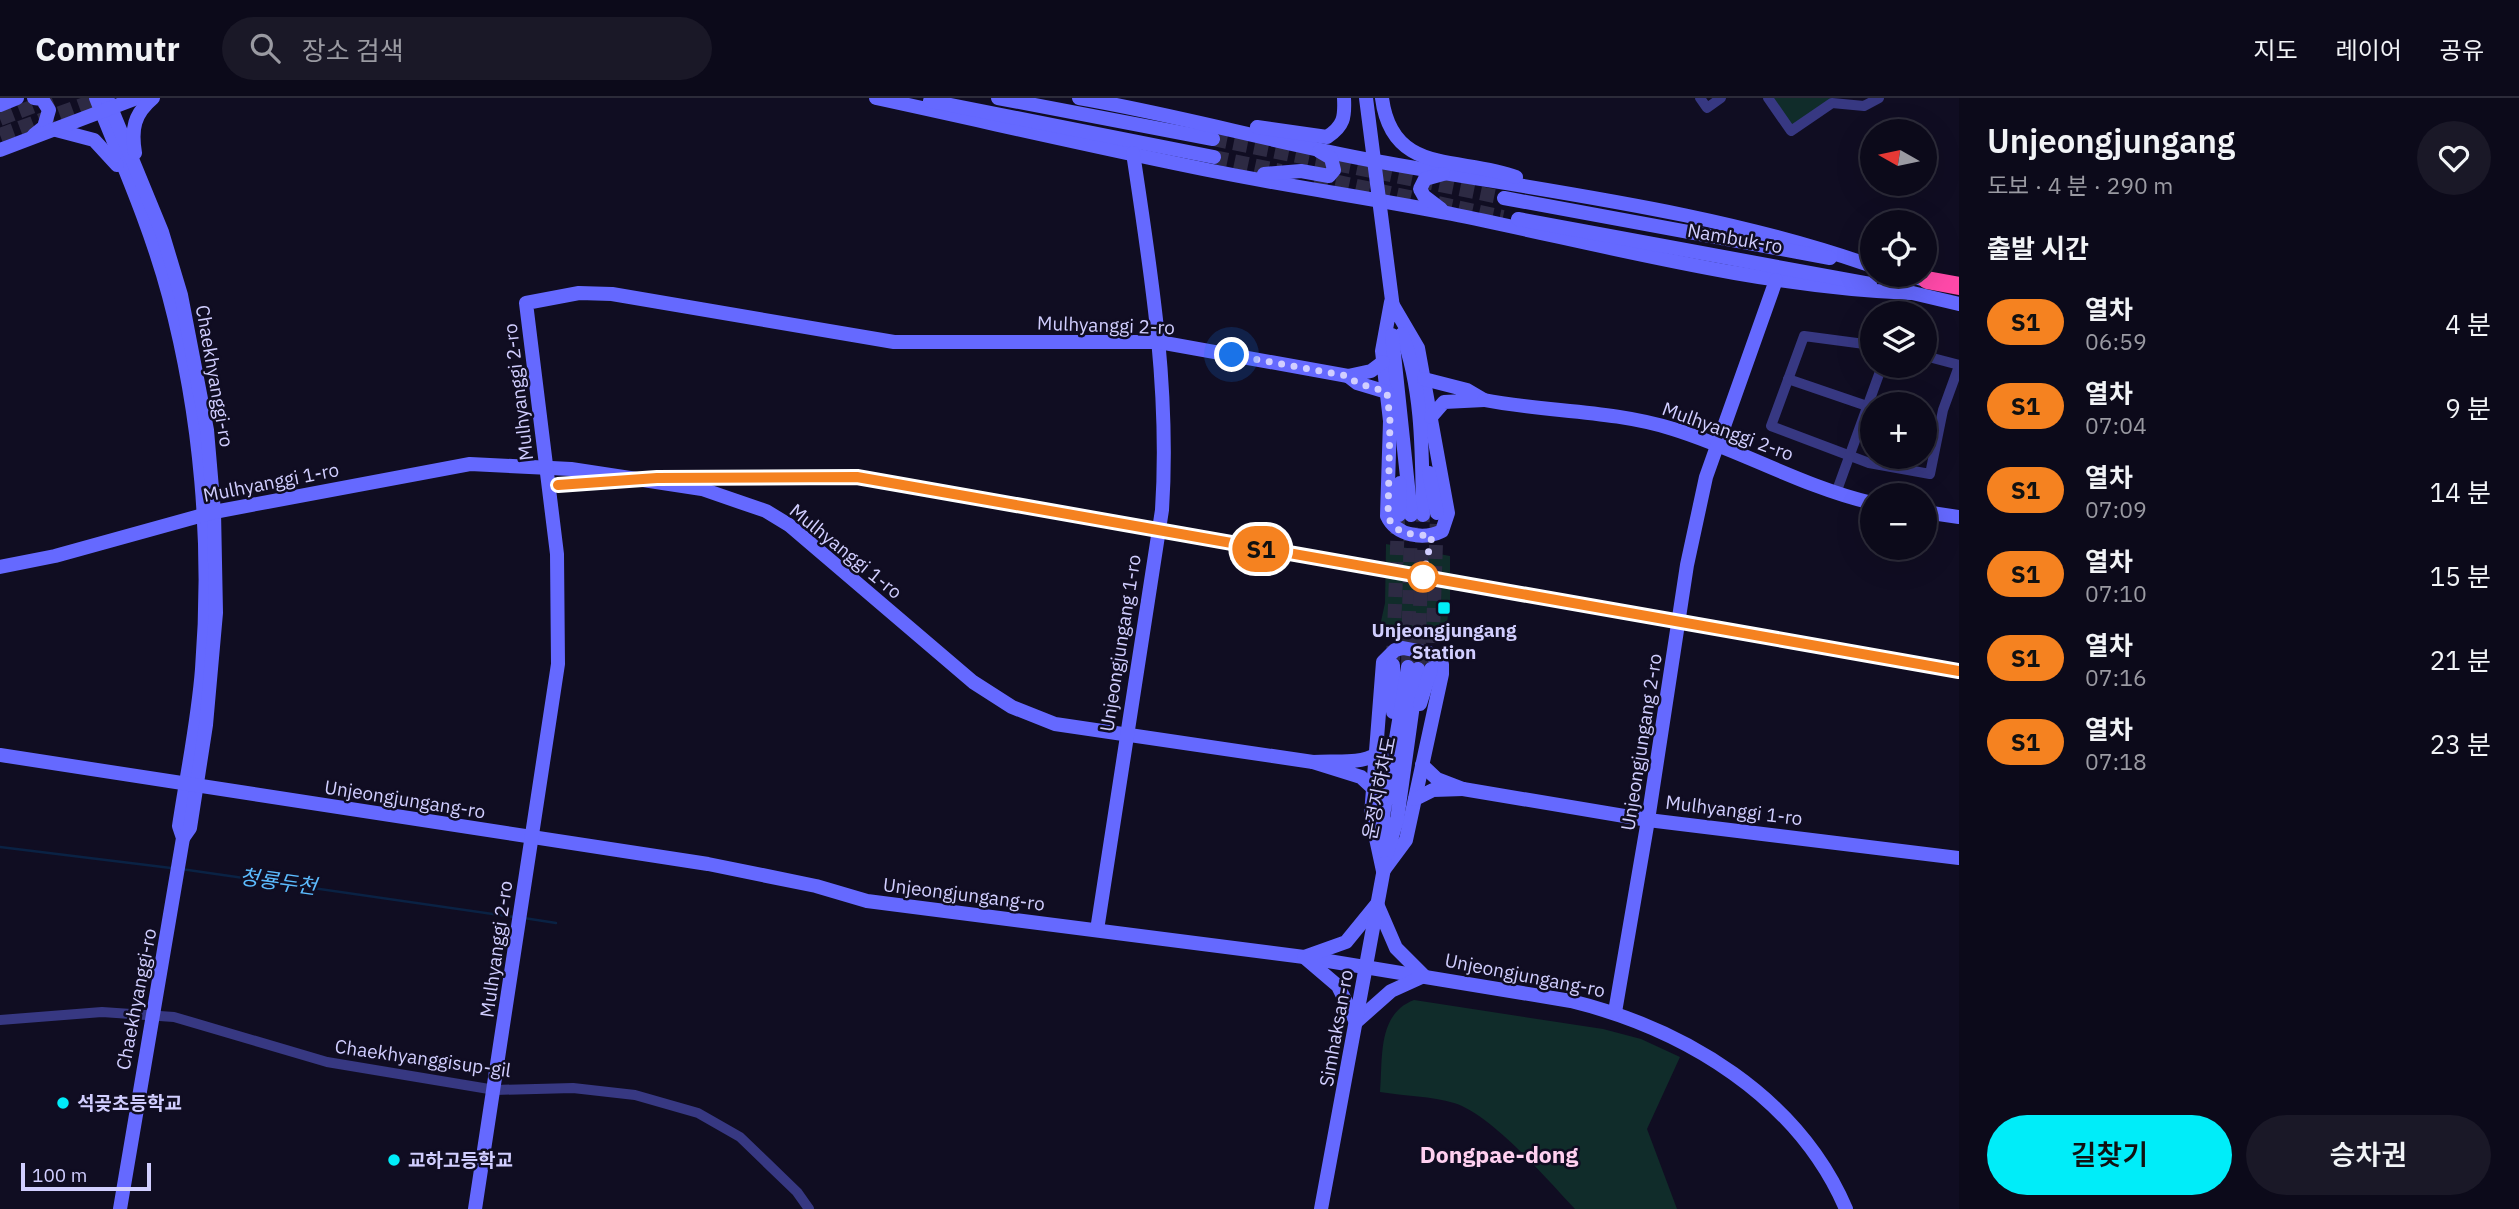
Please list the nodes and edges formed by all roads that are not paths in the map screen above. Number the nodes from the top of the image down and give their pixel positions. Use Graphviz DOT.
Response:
graph roads {
  1 [pos="17,98"];
  2 [pos="34,98"];
  3 [pos="137,98"];
  4 [pos="153,98"];
  5 [pos="876,98"];
  6 [pos="886,98"];
  7 [pos="998,98"];
  8 [pos="1079,98"];
  9 [pos="1344,98"];
  10 [pos="1366,98"];
  11 [pos="1382,98"];
  12 [pos="1700,98"];
  13 [pos="1721,98"];
  14 [pos="1768,98"];
  15 [pos="1879,98"];
  16 [pos="103,104"];
  17 [pos="0,105"];
  18 [pos="1145,113"];
  19 [pos="54,130"];
  20 [pos="30,139"];
  21 [pos="1213,139"];
  22 [pos="1315,149"];
  23 [pos="0,150"];
  24 [pos="1133,153"];
  25 [pos="1214,157"];
  26 [pos="1374,161"];
  27 [pos="1448,173"];
  28 [pos="132,175"];
  29 [pos="1235,175"];
  30 [pos="1557,192"];
  31 [pos="1504,198"];
  32 [pos="1380,201"];
  33 [pos="1452,215"];
  34 [pos="1503,217"];
  35 [pos="1860,262"];
  36 [pos="1860,264"];
  37 [pos="1776,280"];
  38 [pos="1937,282"];
  39 [pos="1959,287"];
  40 [pos="1911,293"];
  41 [pos="1392,304"];
  42 [pos="1959,304"];
  43 [pos="1158,342"];
  44 [pos="1860,343"];
  45 [pos="1937,359"];
  46 [pos="1383,362"];
  47 [pos="1959,365"];
  48 [pos="1348,376"];
  49 [pos="1424,379"];
  50 [pos="1788,379"];
  51 [pos="1387,392"];
  52 [pos="1484,400"];
  53 [pos="1860,404"];
  54 [pos="1431,417"];
  55 [pos="1860,426"];
  56 [pos="1718,445"];
  57 [pos="1849,457"];
  58 [pos="546,467"];
  59 [pos="1836,493"];
  60 [pos="1860,500"];
  61 [pos="209,513"];
  62 [pos="1937,514"];
  63 [pos="1959,517"];
  64 [pos="0,567"];
  65 [pos="1124,735"];
  66 [pos="1377,754"];
  67 [pos="0,755"];
  68 [pos="1313,762"];
  69 [pos="1422,765"];
  70 [pos="191,786"];
  71 [pos="1374,789"];
  72 [pos="1463,789"];
  73 [pos="1415,799"];
  74 [pos="1648,820"];
  75 [pos="533,838"];
  76 [pos="1387,853"];
  77 [pos="1959,859"];
  78 [pos="1383,871"];
  79 [pos="1377,904"];
  80 [pos="1097,930"];
  81 [pos="1304,957"];
  82 [pos="1366,967"];
  83 [pos="1424,976"];
  84 [pos="1615,1012"];
  85 [pos="150,1015"];
  86 [pos="0,1020"];
  87 [pos="1356,1022"];
  88 [pos="495,1090"];
  89 [pos="120,1209"];
  90 [pos="475,1209"];
  91 [pos="809,1209"];
  92 [pos="1321,1209"];
  93 [pos="1846,1209"];
  1 -- 17 [label="street"];
  2 -- 20 [label="street"];
  3 -- 16 [label="street"];
  4 -- 28 [label="street"];
  5 -- 24 [label="street"];
  6 -- 25 [label="street"];
  7 -- 21 [label="street"];
  8 -- 18 [label="street"];
  9 -- 18 [label="street"];
  10 -- 26 [label="street"];
  11 -- 30 [label="street"];
  12 -- 13 [label="street"];
  14 -- 15 [label="street"];
  16 -- 19 [label="street"];
  16 -- 28 [label="street, Chaekhyanggi-ro"];
  18 -- 22 [label="street"];
  19 -- 20 [label="street"];
  19 -- 28 [label="street"];
  20 -- 23 [label="street"];
  22 -- 26 [label="street"];
  22 -- 29 [label="street"];
  24 -- 29 [label="street"];
  24 -- 43 [label="street, Unjeongjungang 1-ro"];
  26 -- 27 [label="street"];
  26 -- 32 [label="street"];
  27 -- 30 [label="street"];
  27 -- 33 [label="street"];
  28 -- 61 [label="street, Chaekhyanggi-ro"];
  29 -- 32 [label="street"];
  30 -- 35 [label="street"];
  31 -- 36 [label="street, Nambuk-ro"];
  32 -- 33 [label="street"];
  32 -- 41 [label="street"];
  33 -- 37 [label="street"];
  34 -- 40 [label="street, Nambuk-ro"];
  37 -- 40 [label="street"];
  37 -- 56 [label="street, Unjeongjungang 2-ro"];
  38 -- 39 [label="highway"];
  40 -- 42 [label="street, Nambuk-ro"];
  41 -- 41 [label="street"];
  41 -- 46 [label="street"];
  41 -- 49 [label="street"];
  43 -- 48 [label="street, Mulhyanggi 2-ro"];
  43 -- 58 [label="street, Mulhyanggi 2-ro"];
  43 -- 65 [label="street, Unjeongjungang 1-ro"];
  44 -- 50 [label="street"];
  45 -- 47 [label="street"];
  46 -- 48 [label="street"];
  46 -- 51 [label="street"];
  47 -- 57 [label="street"];
  48 -- 51 [label="street, Mulhyanggi 2-ro"];
  49 -- 52 [label="street"];
  49 -- 54 [label="street"];
  50 -- 53 [label="street"];
  50 -- 57 [label="street"];
  51 -- 54 [label="street"];
  52 -- 54 [label="street"];
  52 -- 56 [label="street, Mulhyanggi 2-ro"];
  55 -- 57 [label="street"];
  56 -- 59 [label="street, Mulhyanggi 2-ro"];
  56 -- 74 [label="street, Unjeongjungang 2-ro"];
  57 -- 59 [label="street"];
  58 -- 61 [label="street, Mulhyanggi 1-ro"];
  58 -- 65 [label="street, Mulhyanggi 1-ro"];
  58 -- 75 [label="street, Mulhyanggi 2-ro"];
  59 -- 60 [label="street, Mulhyanggi 2-ro"];
  61 -- 64 [label="street, Mulhyanggi 1-ro"];
  61 -- 70 [label="street, Chaekhyanggi-ro"];
  62 -- 63 [label="street"];
  65 -- 68 [label="street, Mulhyanggi 1-ro"];
  65 -- 80 [label="street, Unjeongjungang 1-ro"];
  66 -- 68 [label="street"];
  66 -- 69 [label="street"];
  66 -- 71 [label="street"];
  67 -- 70 [label="street, Unjeongjungang-ro"];
  68 -- 71 [label="street"];
  69 -- 72 [label="street"];
  69 -- 73 [label="street"];
  70 -- 75 [label="street, Unjeongjungang-ro"];
  70 -- 85 [label="street, Chaekhyanggi-ro"];
  71 -- 78 [label="street"];
  72 -- 73 [label="street"];
  72 -- 74 [label="street, Mulhyanggi 1-ro"];
  73 -- 78 [label="street"];
  74 -- 77 [label="street, Mulhyanggi 1-ro"];
  74 -- 84 [label="street, Unjeongjungang 2-ro"];
  75 -- 80 [label="street, Unjeongjungang-ro"];
  75 -- 88 [label="street, Mulhyanggi 2-ro"];
  76 -- 76 [label="street, 운정지하차도"];
  76 -- 78 [label="street, Simhaksan-ro"];
  78 -- 79 [label="street, Simhaksan-ro"];
  79 -- 81 [label="street"];
  79 -- 82 [label="street, Simhaksan-ro"];
  79 -- 83 [label="street"];
  80 -- 81 [label="street, Unjeongjungang-ro"];
  81 -- 82 [label="street, Unjeongjungang-ro"];
  81 -- 87 [label="street"];
  82 -- 83 [label="street, Unjeongjungang-ro"];
  82 -- 87 [label="street, Simhaksan-ro"];
  83 -- 84 [label="street, Unjeongjungang-ro"];
  83 -- 87 [label="street"];
  84 -- 93 [label="street, Unjeongjungang-ro"];
  85 -- 86 [label="street, Chaekhyanggisup-gil"];
  85 -- 88 [label="street, Chaekhyanggisup-gil"];
  85 -- 89 [label="street, Chaekhyanggi-ro"];
  87 -- 92 [label="street, Simhaksan-ro"];
  88 -- 90 [label="street"];
  88 -- 91 [label="street, Chaekhyanggisup-gil"];
}
